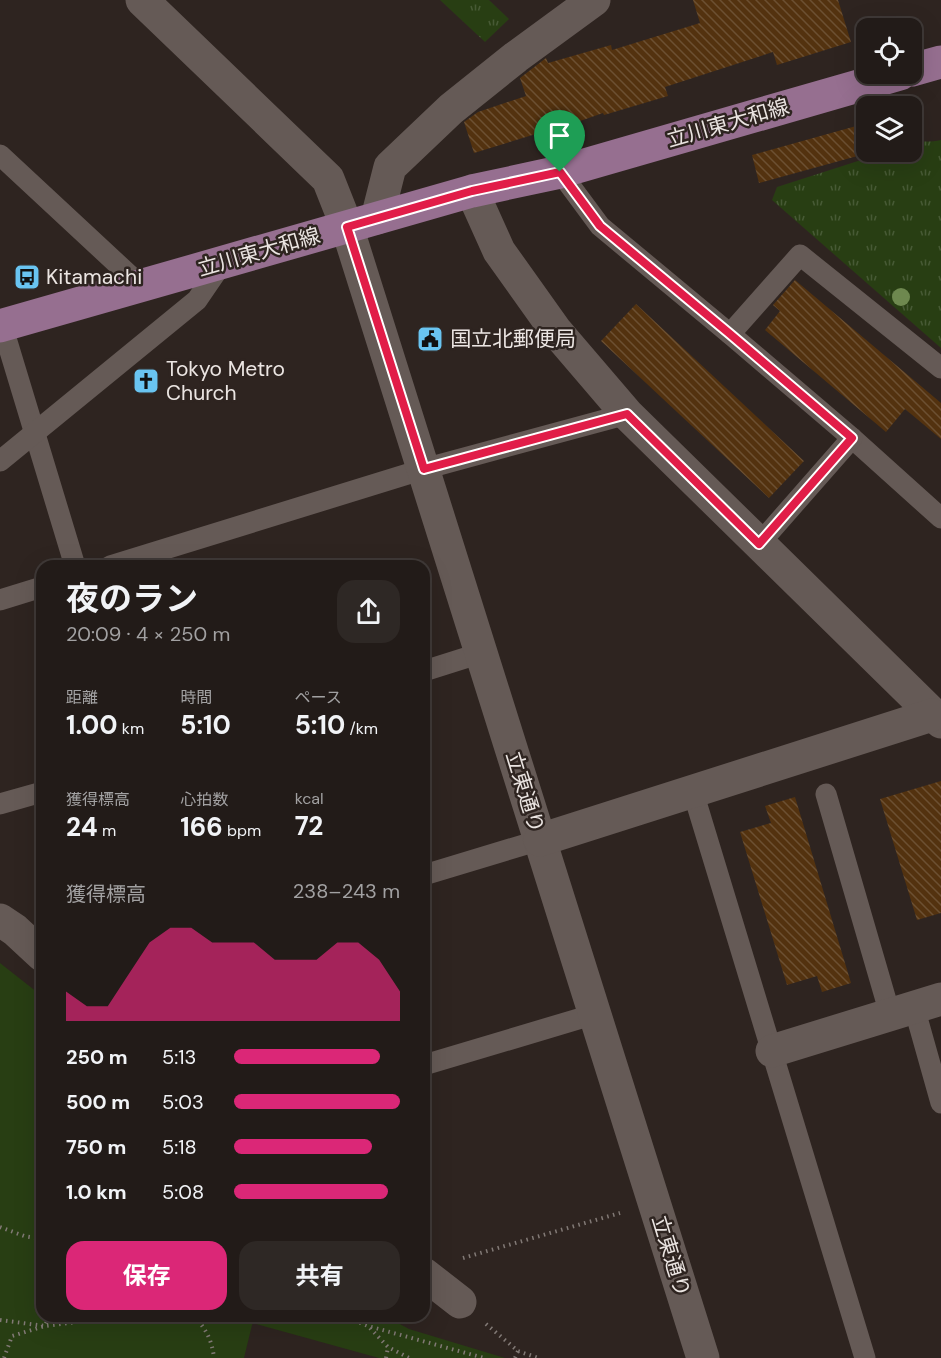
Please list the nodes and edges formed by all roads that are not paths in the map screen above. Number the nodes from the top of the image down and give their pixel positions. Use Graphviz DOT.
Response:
graph roads {
  1 [pos="142,0"];
  2 [pos="594,0"];
  3 [pos="941,62"];
  4 [pos="922,67"];
  5 [pos="865,84"];
  6 [pos="0,154"];
  7 [pos="560,172"];
  8 [pos="472,191"];
  9 [pos="362,222"];
  10 [pos="223,262"];
  11 [pos="140,285"];
  12 [pos="1,326"];
  13 [pos="730,334"];
  14 [pos="941,368"];
  15 [pos="627,414"];
  16 [pos="34,435"];
  17 [pos="852,438"];
  18 [pos="0,461"];
  19 [pos="424,469"];
  20 [pos="941,518"];
  21 [pos="759,544"];
  22 [pos="73,560"];
  23 [pos="129,560"];
  24 [pos="36,589"];
  25 [pos="0,600"];
  26 [pos="481,653"];
  27 [pos="430,669"];
  28 [pos="937,719"];
  29 [pos="693,792"];
  30 [pos="36,794"];
  31 [pos="826,794"];
  32 [pos="0,804"];
  33 [pos="540,840"];
  34 [pos="430,873"];
  35 [pos="0,920"];
  36 [pos="36,949"];
  37 [pos="915,1007"];
  38 [pos="595,1014"];
  39 [pos="772,1051"];
  40 [pos="430,1063"];
  41 [pos="941,1103"];
  42 [pos="430,1279"];
  43 [pos="460,1302"];
  44 [pos="703,1358"];
  45 [pos="865,1358"];
  1 -- 9 [label="street, 立東通り"];
  2 -- 9 [label="street"];
  3 -- 4 [label="main road"];
  5 -- 7 [label="main road, 立川東大和線"];
  6 -- 11 [label="lane"];
  7 -- 8 [label="main road, 立川東大和線"];
  7 -- 13 [label="lane"];
  8 -- 9 [label="main road, 立川東大和線"];
  8 -- 15 [label="street"];
  9 -- 10 [label="main road, 立川東大和線"];
  9 -- 19 [label="street, 立東通り"];
  10 -- 11 [label="main road, 立川東大和線"];
  10 -- 16 [label="lane"];
  11 -- 12 [label="main road, 立川東大和線"];
  12 -- 16 [label="lane"];
  13 -- 14 [label="lane"];
  13 -- 17 [label="lane"];
  15 -- 19 [label="lane"];
  15 -- 21 [label="street"];
  16 -- 18 [label="lane"];
  16 -- 22 [label="lane"];
  17 -- 20 [label="lane"];
  17 -- 21 [label="lane"];
  19 -- 23 [label="lane"];
  19 -- 26 [label="street, 立東通り"];
  21 -- 28 [label="street"];
  24 -- 25 [label="lane"];
  26 -- 27 [label="lane"];
  26 -- 33 [label="street, 立東通り"];
  28 -- 29 [label="street"];
  29 -- 33 [label="street"];
  29 -- 39 [label="lane"];
  30 -- 32 [label="lane"];
  31 -- 37 [label="lane"];
  33 -- 34 [label="lane"];
  33 -- 38 [label="street, 立東通り"];
  35 -- 36 [label="street"];
  37 -- 39 [label="street"];
  37 -- 41 [label="lane"];
  38 -- 40 [label="lane"];
  38 -- 44 [label="street, 立東通り"];
  39 -- 45 [label="lane"];
  42 -- 43 [label="street"];
}
